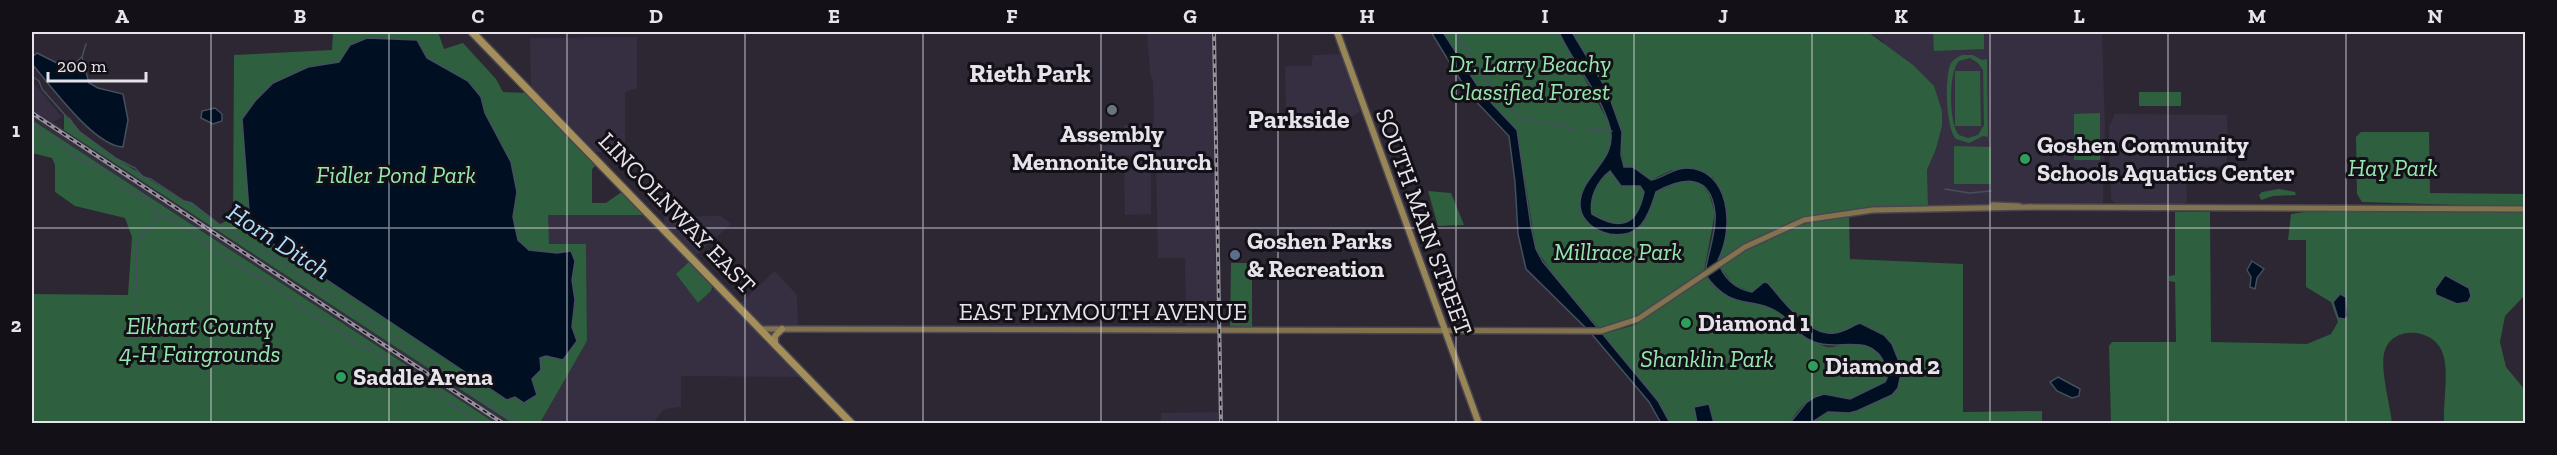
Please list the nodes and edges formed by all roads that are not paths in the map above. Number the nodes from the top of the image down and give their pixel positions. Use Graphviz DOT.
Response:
graph roads {
  1 [pos="472,32"];
  2 [pos="1337,32"];
  3 [pos="2526,210"];
  4 [pos="761,329"];
  5 [pos="782,329"];
  6 [pos="1445,331"];
  7 [pos="775,344"];
  8 [pos="852,423"];
  9 [pos="1479,423"];
  1 -- 4 [label="highway, LINCOLNWAY EAST"];
  2 -- 6 [label="main road, SOUTH MAIN STREET"];
  3 -- 6 [label="main road, EAST PLYMOUTH AVENUE"];
  4 -- 5 [label="main road, EAST PLYMOUTH AVENUE"];
  4 -- 7 [label="highway, LINCOLNWAY EAST"];
  5 -- 6 [label="main road, EAST PLYMOUTH AVENUE"];
  5 -- 7 [label="main road"];
  6 -- 9 [label="main road, SOUTH MAIN STREET"];
  7 -- 8 [label="highway, LINCOLNWAY EAST"];
}
